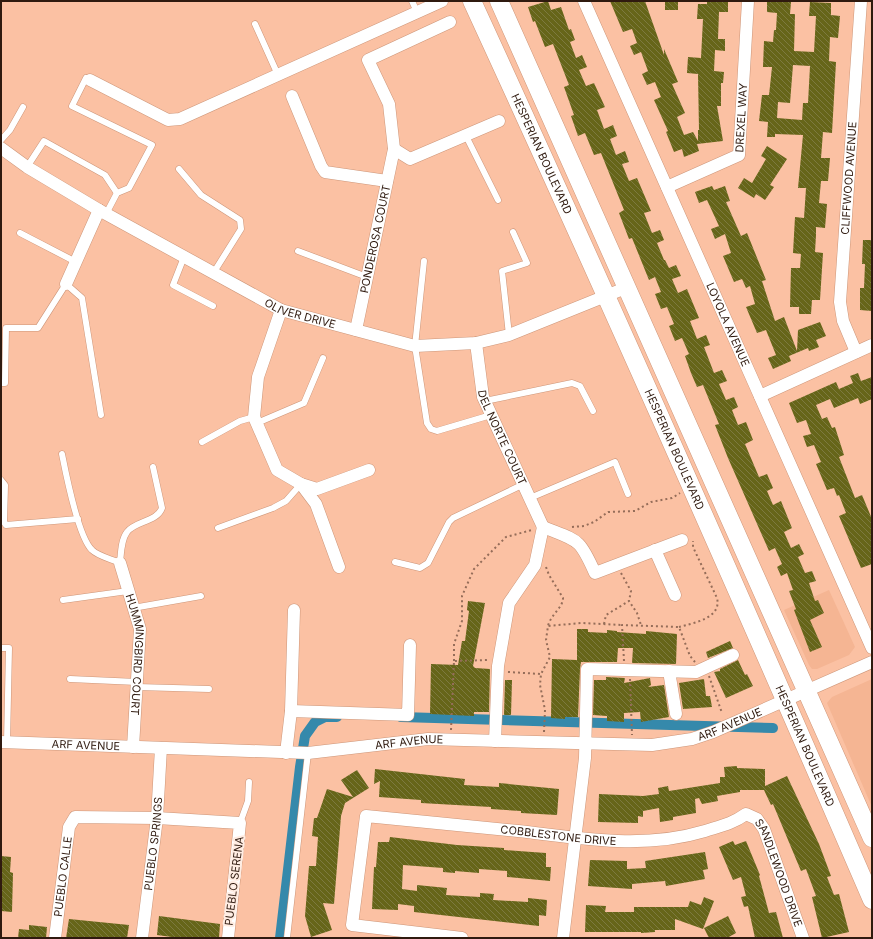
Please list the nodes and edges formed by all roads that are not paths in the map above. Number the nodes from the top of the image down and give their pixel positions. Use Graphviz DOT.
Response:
graph roads {
  1 [pos="442,1"];
  2 [pos="472,1"];
  3 [pos="499,1"];
  4 [pos="584,1"];
  5 [pos="748,1"];
  6 [pos="861,1"];
  7 [pos="415,7"];
  8 [pos="450,22"];
  9 [pos="255,24"];
  10 [pos="278,75"];
  11 [pos="90,80"];
  12 [pos="292,96"];
  13 [pos="23,107"];
  14 [pos="498,121"];
  15 [pos="466,136"];
  16 [pos="1,140"];
  17 [pos="1,148"];
  18 [pos="394,149"];
  19 [pos="27,167"];
  20 [pos="179,169"];
  21 [pos="387,180"];
  22 [pos="667,187"];
  23 [pos="117,193"];
  24 [pos="498,200"];
  25 [pos="103,212"];
  26 [pos="513,232"];
  27 [pos="20,233"];
  28 [pos="298,251"];
  29 [pos="184,257"];
  30 [pos="424,261"];
  31 [pos="76,262"];
  32 [pos="214,272"];
  33 [pos="367,277"];
  34 [pos="66,284"];
  35 [pos="628,288"];
  36 [pos="606,296"];
  37 [pos="213,306"];
  38 [pos="281,310"];
  39 [pos="356,330"];
  40 [pos="509,335"];
  41 [pos="476,343"];
  42 [pos="872,345"];
  43 [pos="415,346"];
  44 [pos="856,352"];
  45 [pos="323,358"];
  46 [pos="1,382"];
  47 [pos="760,396"];
  48 [pos="485,401"];
  49 [pos="593,411"];
  50 [pos="101,415"];
  51 [pos="491,415"];
  52 [pos="256,420"];
  53 [pos="202,442"];
  54 [pos="62,454"];
  55 [pos="153,467"];
  56 [pos="369,470"];
  57 [pos="1,480"];
  58 [pos="301,484"];
  59 [pos="524,484"];
  60 [pos="628,494"];
  61 [pos="530,498"];
  62 [pos="78,519"];
  63 [pos="543,527"];
  64 [pos="218,528"];
  65 [pos="682,540"];
  66 [pos="655,550"];
  67 [pos="395,562"];
  68 [pos="120,563"];
  69 [pos="339,567"];
  70 [pos="128,592"];
  71 [pos="675,595"];
  72 [pos="201,596"];
  73 [pos="63,600"];
  74 [pos="133,608"];
  75 [pos="294,610"];
  76 [pos="410,645"];
  77 [pos="1,648"];
  78 [pos="872,648"];
  79 [pos="733,655"];
  80 [pos="872,662"];
  81 [pos="669,671"];
  82 [pos="70,679"];
  83 [pos="137,685"];
  84 [pos="209,689"];
  85 [pos="807,690"];
  86 [pos="785,700"];
  87 [pos="291,711"];
  88 [pos="676,714"];
  89 [pos="495,741"];
  90 [pos="4,742"];
  91 [pos="586,743"];
  92 [pos="133,747"];
  93 [pos="161,748"];
  94 [pos="286,753"];
  95 [pos="308,753"];
  96 [pos="249,782"];
  97 [pos="746,814"];
  98 [pos="157,818"];
  99 [pos="240,824"];
  100 [pos="576,837"];
  101 [pos="872,838"];
  102 [pos="872,900"];
  103 [pos="55,938"];
  104 [pos="142,938"];
  105 [pos="228,938"];
  106 [pos="287,938"];
  107 [pos="462,938"];
  108 [pos="563,938"];
  109 [pos="803,938"];
  1 -- 7 [label="street"];
  2 -- 36 [label="main road, HESPERIAN BOULEVARD"];
  3 -- 35 [label="main road, HESPERIAN BOULEVARD"];
  4 -- 22 [label="street, LOYOLA AVENUE"];
  5 -- 22 [label="street, DREXEL WAY"];
  6 -- 44 [label="street, CLIFFWOOD AVENUE"];
  7 -- 10 [label="street"];
  8 -- 18 [label="street, PONDEROSA COURT"];
  9 -- 10 [label="lane"];
  10 -- 11 [label="street"];
  11 -- 23 [label="lane"];
  12 -- 21 [label="street"];
  13 -- 16 [label="lane"];
  14 -- 15 [label="street"];
  15 -- 18 [label="street"];
  15 -- 24 [label="lane"];
  17 -- 19 [label="street, OLIVER DRIVE"];
  18 -- 21 [label="street, PONDEROSA COURT"];
  19 -- 23 [label="lane"];
  19 -- 25 [label="street, OLIVER DRIVE"];
  20 -- 32 [label="lane"];
  21 -- 33 [label="street, PONDEROSA COURT"];
  22 -- 47 [label="street, LOYOLA AVENUE"];
  23 -- 25 [label="lane"];
  25 -- 29 [label="street, OLIVER DRIVE"];
  25 -- 31 [label="street"];
  26 -- 40 [label="lane"];
  27 -- 31 [label="lane"];
  28 -- 33 [label="lane"];
  29 -- 32 [label="street, OLIVER DRIVE"];
  29 -- 37 [label="lane"];
  30 -- 43 [label="lane"];
  31 -- 34 [label="street"];
  32 -- 38 [label="street, OLIVER DRIVE"];
  33 -- 39 [label="street, PONDEROSA COURT"];
  34 -- 46 [label="lane"];
  34 -- 50 [label="lane"];
  35 -- 36 [label="street, OLIVER DRIVE"];
  35 -- 85 [label="main road, HESPERIAN BOULEVARD"];
  36 -- 40 [label="street, OLIVER DRIVE"];
  36 -- 86 [label="main road, HESPERIAN BOULEVARD"];
  38 -- 39 [label="street, OLIVER DRIVE"];
  38 -- 52 [label="street"];
  39 -- 43 [label="street, OLIVER DRIVE"];
  40 -- 41 [label="street, OLIVER DRIVE"];
  41 -- 43 [label="street, OLIVER DRIVE"];
  41 -- 48 [label="street, DEL NORTE COURT"];
  42 -- 44 [label="street"];
  43 -- 51 [label="lane"];
  44 -- 47 [label="street"];
  45 -- 52 [label="lane"];
  47 -- 78 [label="street, LOYOLA AVENUE"];
  48 -- 49 [label="lane"];
  48 -- 51 [label="street, DEL NORTE COURT"];
  51 -- 59 [label="street, DEL NORTE COURT"];
  52 -- 53 [label="lane"];
  52 -- 58 [label="street"];
  54 -- 62 [label="lane"];
  55 -- 68 [label="lane"];
  56 -- 58 [label="street"];
  57 -- 62 [label="lane"];
  58 -- 64 [label="lane"];
  58 -- 69 [label="street"];
  59 -- 61 [label="street, DEL NORTE COURT"];
  59 -- 67 [label="lane"];
  60 -- 61 [label="lane"];
  61 -- 63 [label="street, DEL NORTE COURT"];
  62 -- 68 [label="lane"];
  63 -- 66 [label="street"];
  63 -- 89 [label="street"];
  65 -- 66 [label="street"];
  66 -- 71 [label="street"];
  68 -- 70 [label="street, HUMMINGBIRD COURT"];
  70 -- 73 [label="lane"];
  70 -- 74 [label="street, HUMMINGBIRD COURT"];
  72 -- 74 [label="lane"];
  74 -- 83 [label="street, HUMMINGBIRD COURT"];
  75 -- 87 [label="street"];
  76 -- 87 [label="street"];
  77 -- 90 [label="lane"];
  79 -- 81 [label="street"];
  80 -- 85 [label="street, ARF AVENUE"];
  81 -- 88 [label="street"];
  81 -- 91 [label="street"];
  82 -- 83 [label="lane"];
  83 -- 84 [label="lane"];
  83 -- 92 [label="street, HUMMINGBIRD COURT"];
  85 -- 86 [label="street, ARF AVENUE"];
  85 -- 101 [label="main road, HESPERIAN BOULEVARD"];
  86 -- 91 [label="street, ARF AVENUE"];
  86 -- 102 [label="main road, HESPERIAN BOULEVARD"];
  87 -- 94 [label="street"];
  89 -- 91 [label="street, ARF AVENUE"];
  89 -- 95 [label="street, ARF AVENUE"];
  90 -- 92 [label="street, ARF AVENUE"];
  91 -- 100 [label="street"];
  92 -- 93 [label="street, ARF AVENUE"];
  93 -- 94 [label="street, ARF AVENUE"];
  93 -- 98 [label="street, PUEBLO SPRINGS"];
  94 -- 95 [label="street, ARF AVENUE"];
  95 -- 106 [label="lane"];
  96 -- 99 [label="lane"];
  97 -- 100 [label="street, COBBLESTONE DRIVE"];
  97 -- 109 [label="street, SANDLEWOOD DRIVE"];
  98 -- 99 [label="street"];
  98 -- 103 [label="street, PUEBLO CALLE"];
  98 -- 104 [label="street, PUEBLO SPRINGS"];
  99 -- 105 [label="street, PUEBLO SERENA"];
  100 -- 107 [label="street, COBBLESTONE DRIVE"];
  100 -- 108 [label="street"];
}
